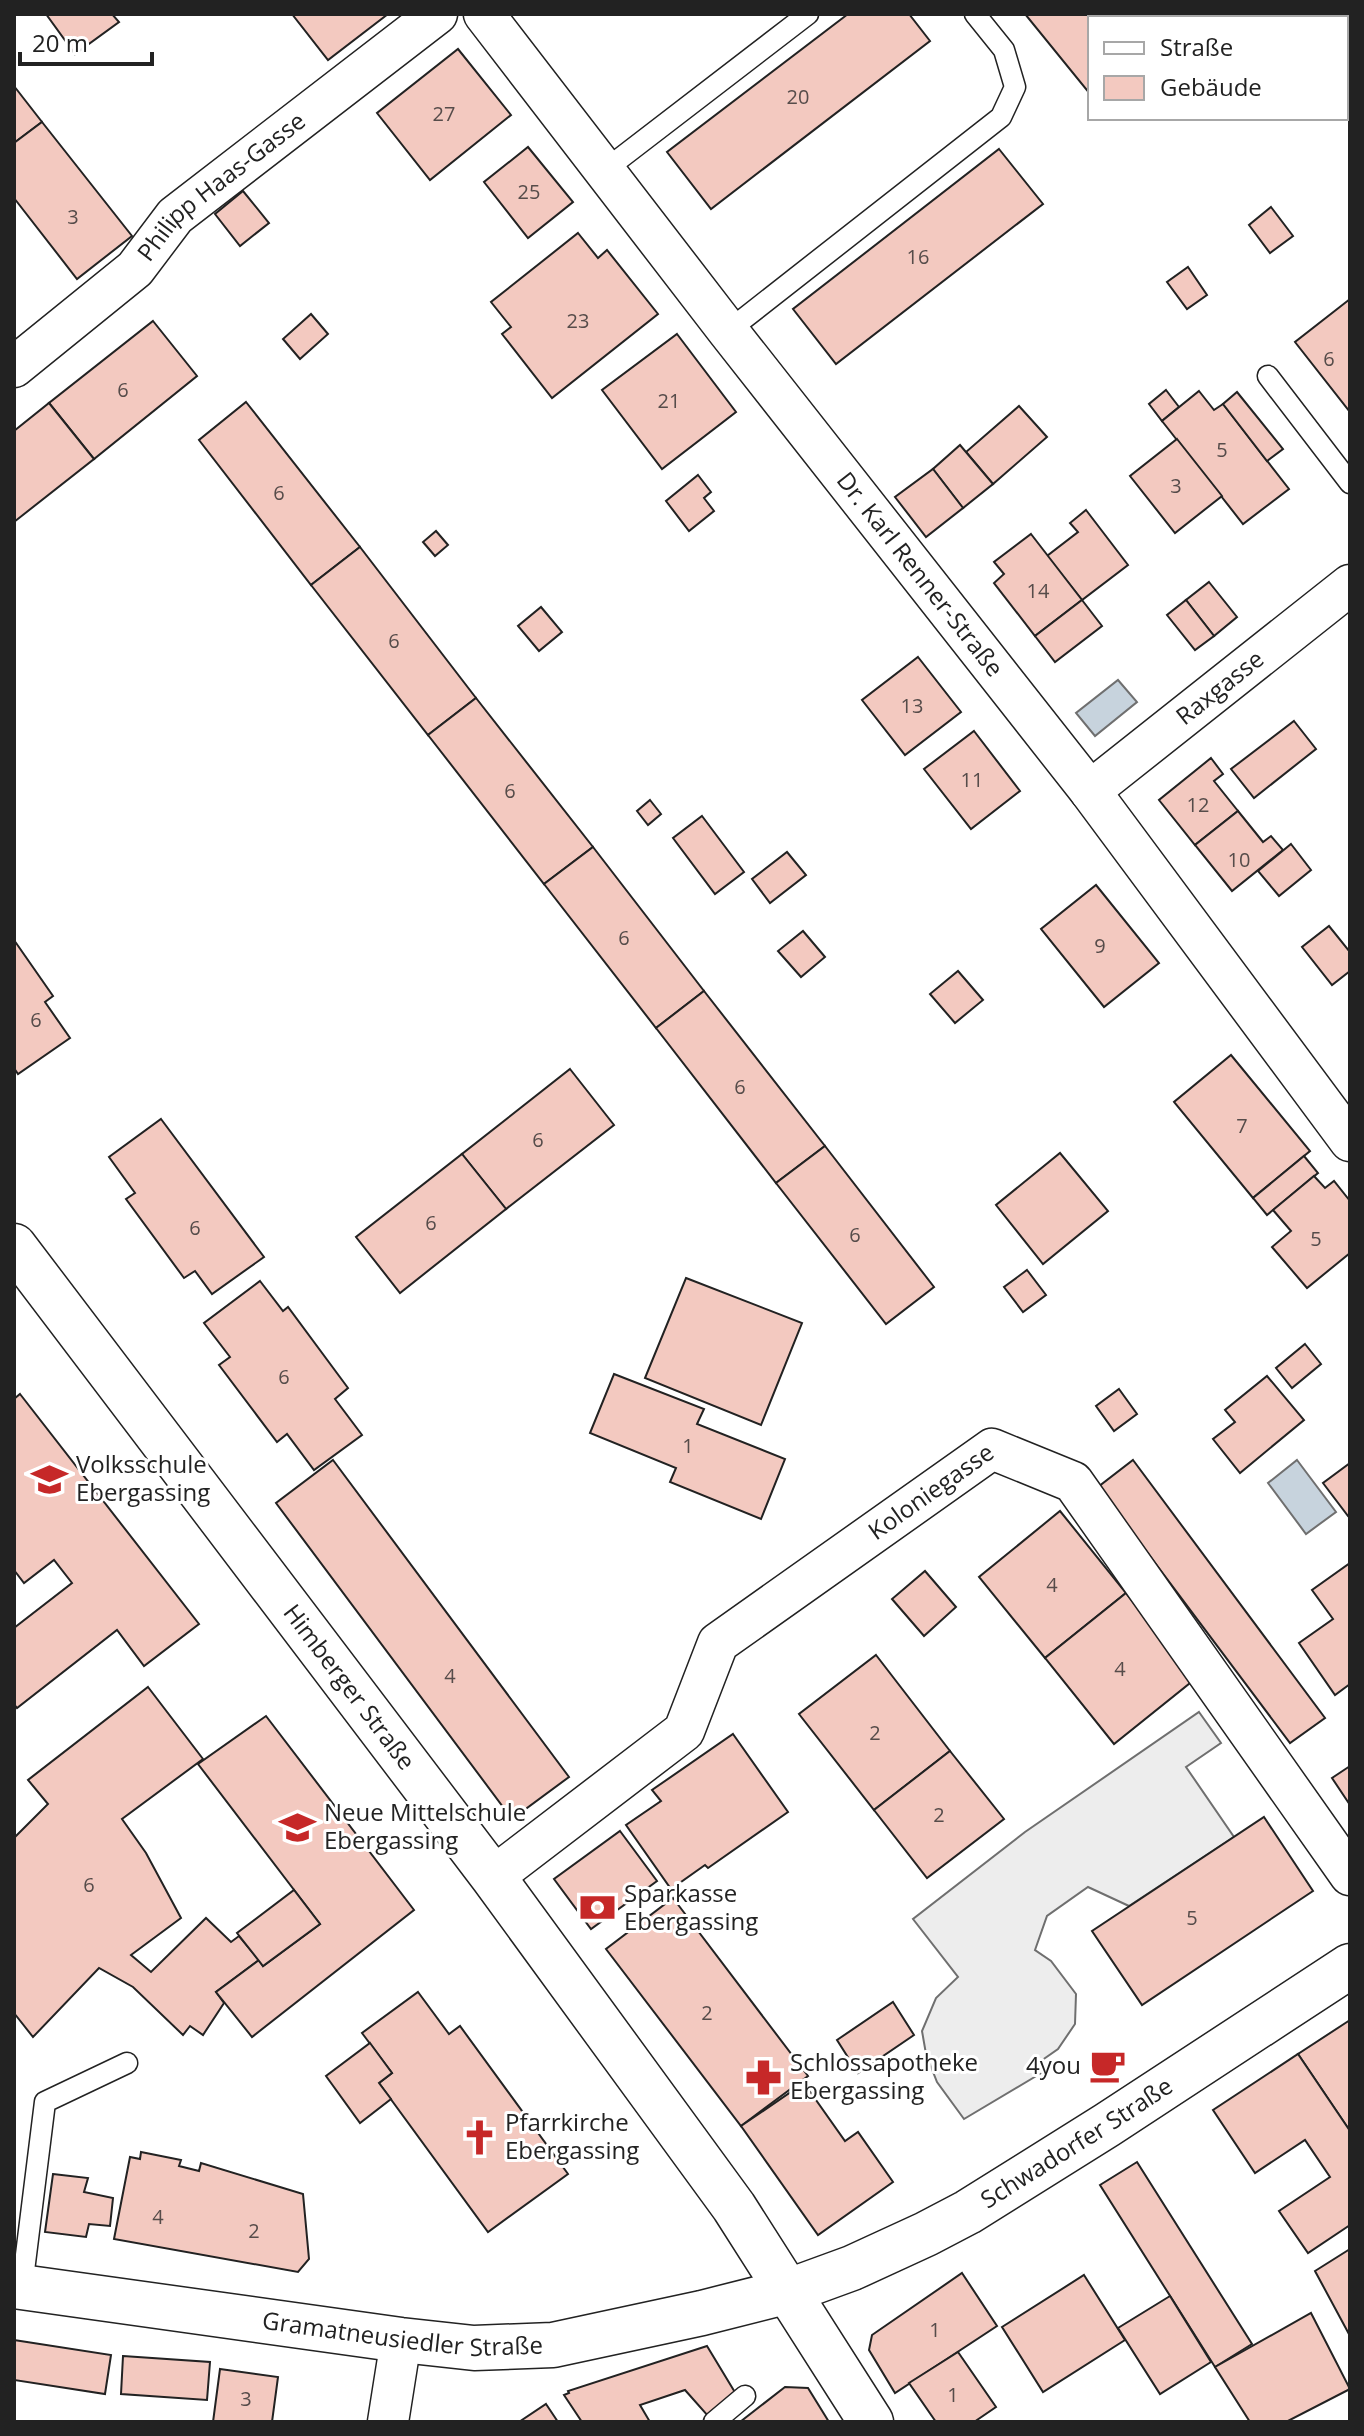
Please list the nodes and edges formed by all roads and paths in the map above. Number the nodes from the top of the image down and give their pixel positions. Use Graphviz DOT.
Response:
graph roads {
  1 [pos="437,14"];
  2 [pos="484,14"];
  3 [pos="808,14"];
  4 [pos="975,14"];
  5 [pos="605,170"];
  6 [pos="728,331"];
  7 [pos="14,367"];
  8 [pos="1268,376"];
  9 [pos="1350,483"];
  10 [pos="1350,585"];
  11 [pos="1090,791"];
  12 [pos="1350,1141"];
  13 [pos="14,1246"];
  14 [pos="1350,1875"];
  15 [pos="493,1877"];
  16 [pos="1350,1966"];
  17 [pos="127,2063"];
  18 [pos="18,2287"];
  19 [pos="789,2291"];
  20 [pos="401,2340"];
  21 [pos="745,2396"];
  22 [pos="388,2422"];
  23 [pos="714,2422"];
  24 [pos="871,2422"];
  1 -- 7 [label="street, Philipp Haas-Gasse"];
  2 -- 5 [label="street, Dr. Karl Renner-Straße"];
  3 -- 5 [label="lane"];
  4 -- 6 [label="lane"];
  5 -- 6 [label="street, Dr. Karl Renner-Straße"];
  6 -- 11 [label="street, Dr. Karl Renner-Straße"];
  8 -- 9 [label="lane"];
  10 -- 11 [label="street, Raxgasse"];
  11 -- 12 [label="street, Dr. Karl Renner-Straße"];
  13 -- 15 [label="main road, Himberger Straße"];
  14 -- 15 [label="street, Koloniegasse"];
  15 -- 19 [label="main road, Himberger Straße"];
  16 -- 19 [label="main road, Schwadorfer Straße"];
  17 -- 18 [label="lane"];
  18 -- 20 [label="main road, Gramatneusiedler Straße"];
  19 -- 20 [label="main road, Gramatneusiedler Straße"];
  19 -- 24 [label="main road, Himberger Straße"];
  20 -- 22 [label="street"];
  21 -- 23 [label="lane"];
}
